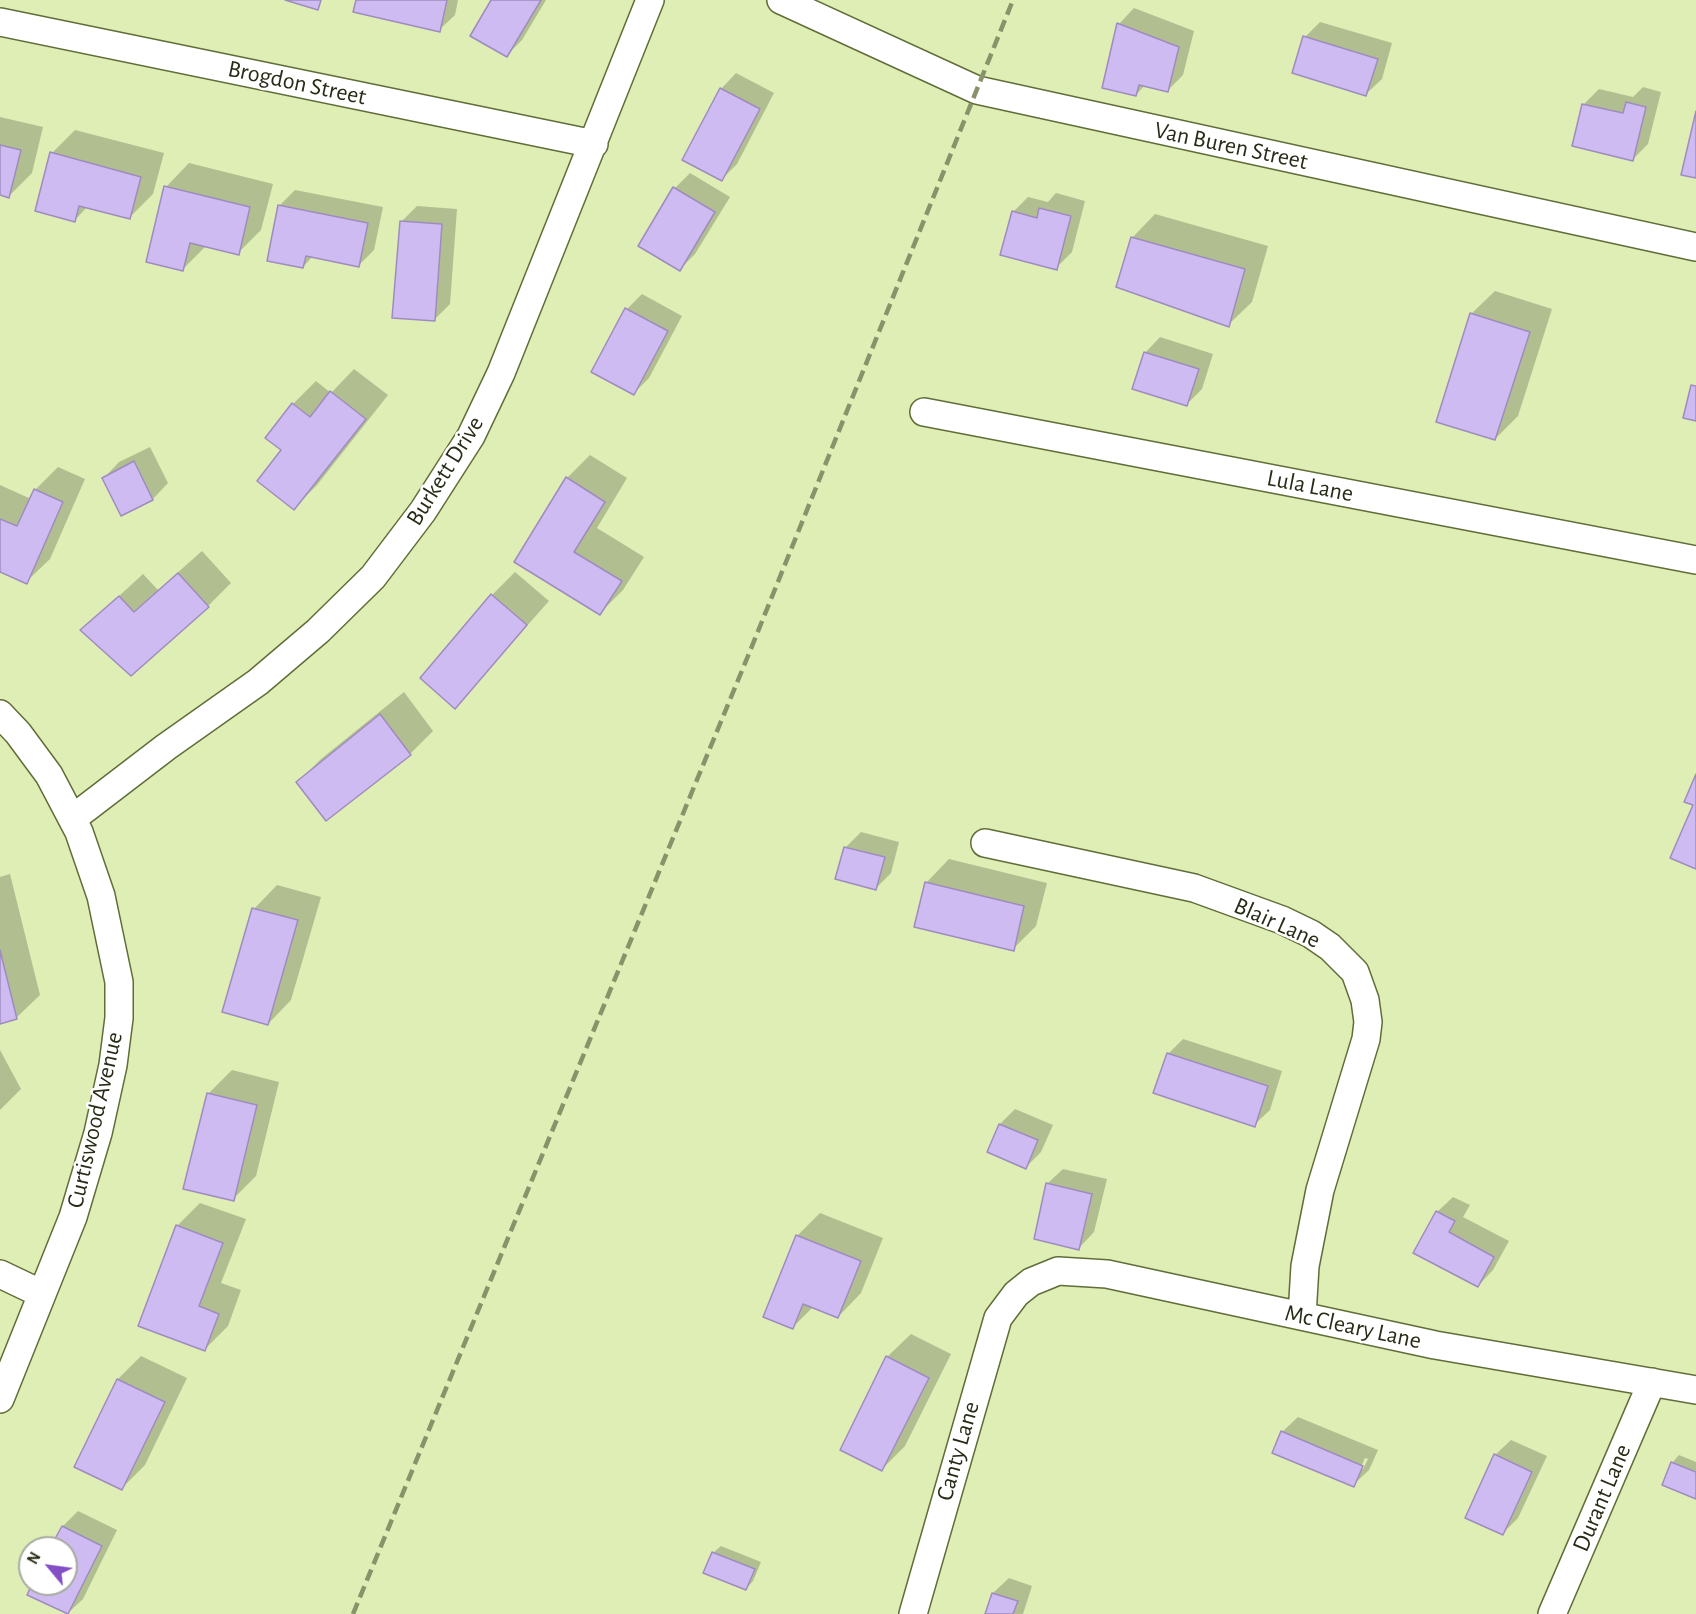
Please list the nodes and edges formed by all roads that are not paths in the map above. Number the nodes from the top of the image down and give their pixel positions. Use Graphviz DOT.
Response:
graph roads {
  1 [pos="650,0"];
  2 [pos="782,0"];
  3 [pos="0,22"];
  4 [pos="594,144"];
  5 [pos="1696,247"];
  6 [pos="924,412"];
  7 [pos="1696,560"];
  8 [pos="0,714"];
  9 [pos="72,819"];
  10 [pos="985,843"];
  11 [pos="0,1274"];
  12 [pos="42,1294"];
  13 [pos="1016,1294"];
  14 [pos="1302,1316"];
  15 [pos="1652,1382"];
  16 [pos="1696,1390"];
  17 [pos="0,1399"];
  18 [pos="912,1614"];
  19 [pos="1552,1614"];
  1 -- 4 [label="street, Burkett Drive"];
  2 -- 5 [label="street, Van Buren Street"];
  3 -- 4 [label="street, Brogdon Street"];
  4 -- 9 [label="street, Burkett Drive"];
  6 -- 7 [label="street, Lula Lane"];
  8 -- 9 [label="street, Curtiswood Avenue"];
  9 -- 12 [label="street, Curtiswood Avenue"];
  10 -- 14 [label="street, Blair Lane"];
  11 -- 12 [label="street"];
  12 -- 17 [label="street, Curtiswood Avenue"];
  13 -- 14 [label="street, Mc Cleary Lane"];
  13 -- 18 [label="street, Canty Lane"];
  14 -- 15 [label="street, Mc Cleary Lane"];
  15 -- 16 [label="street, Mc Cleary Lane"];
  15 -- 19 [label="street, Durant Lane"];
}
